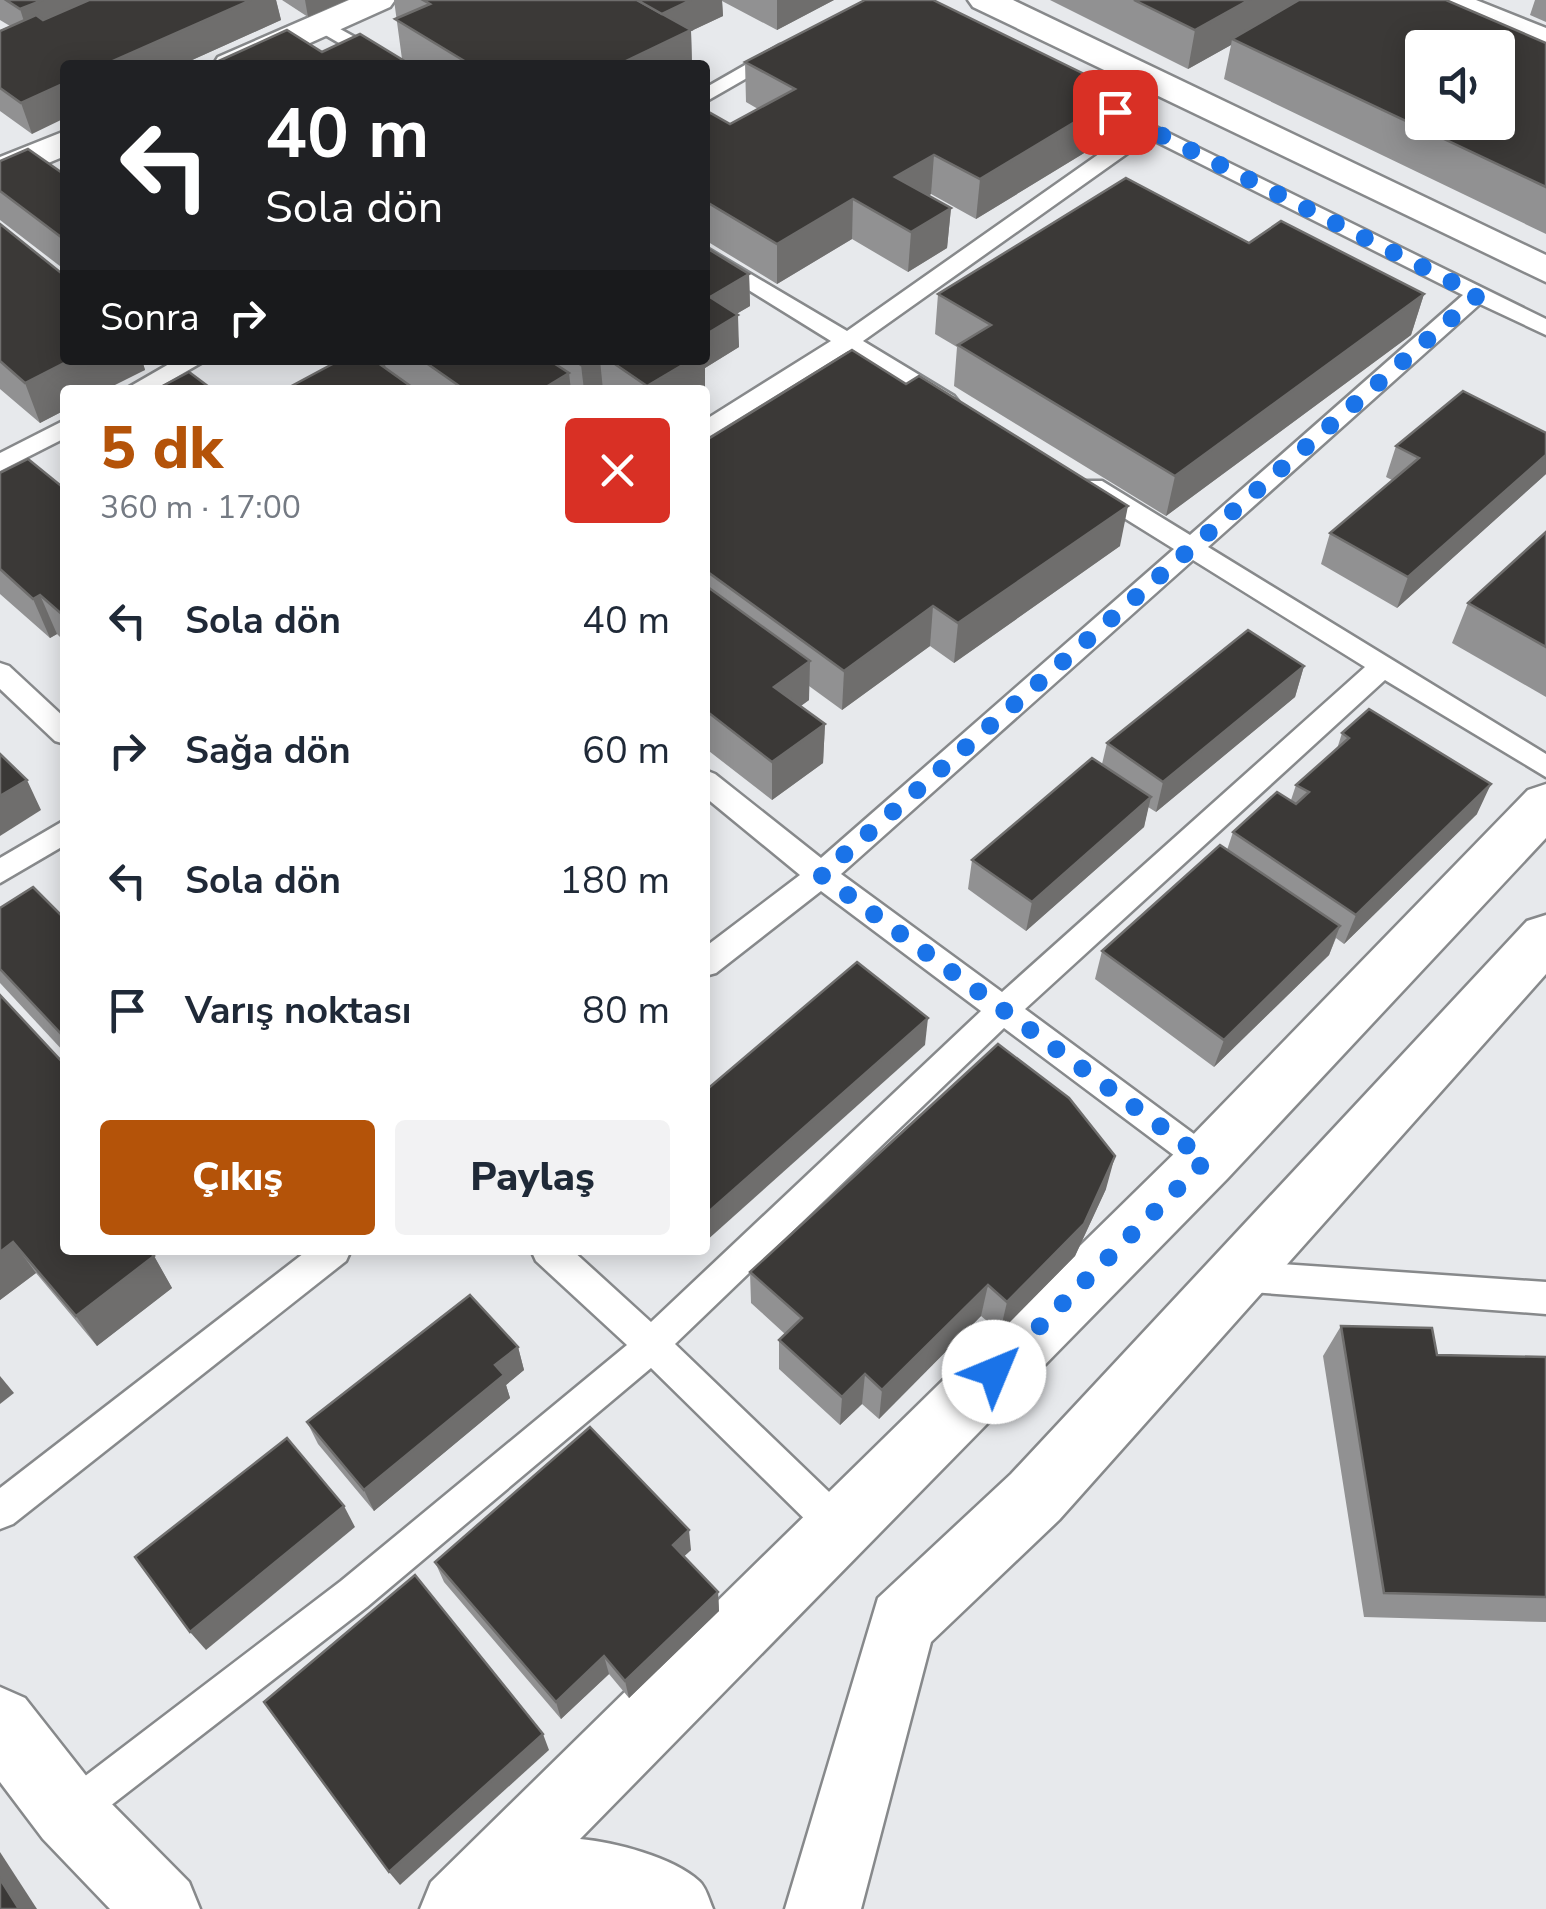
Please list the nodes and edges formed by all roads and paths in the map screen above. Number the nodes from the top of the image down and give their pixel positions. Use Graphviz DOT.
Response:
graph roads {
  1 [pos="378,0"];
  2 [pos="985,0"];
  3 [pos="1446,0"];
  4 [pos="322,25"];
  5 [pos="799,40"];
  6 [pos="1546,40"];
  7 [pos="242,60"];
  8 [pos="382,60"];
  9 [pos="1061,86"];
  10 [pos="710,93"];
  11 [pos="1148,129"];
  12 [pos="60,144"];
  13 [pos="0,172"];
  14 [pos="710,257"];
  15 [pos="1546,270"];
  16 [pos="1478,295"];
  17 [pos="1546,328"];
  18 [pos="846,342"];
  19 [pos="174,365"];
  20 [pos="176,365"];
  21 [pos="144,385"];
  22 [pos="194,385"];
  23 [pos="962,410"];
  24 [pos="710,428"];
  25 [pos="60,431"];
  26 [pos="0,463"];
  27 [pos="1078,478"];
  28 [pos="1194,546"];
  29 [pos="1382,667"];
  30 [pos="0,673"];
  31 [pos="60,729"];
  32 [pos="1546,767"];
  33 [pos="710,785"];
  34 [pos="1546,804"];
  35 [pos="60,835"];
  36 [pos="0,872"];
  37 [pos="821,875"];
  38 [pos="1546,937"];
  39 [pos="710,960"];
  40 [pos="1003,1010"];
  41 [pos="1206,1160"];
  42 [pos="328,1255"];
  43 [pos="554,1255"];
  44 [pos="1237,1276"];
  45 [pos="1546,1298"];
  46 [pos="652,1344"];
  47 [pos="0,1512"];
  48 [pos="838,1527"];
  49 [pos="0,1722"];
  50 [pos="69,1813"];
  51 [pos="162,1909"];
  52 [pos="460,1909"];
  53 [pos="675,1909"];
  54 [pos="823,1909"];
  1 -- 4 [label="street"];
  2 -- 15 [label="street"];
  3 -- 6 [label="street"];
  4 -- 7 [label="street"];
  4 -- 8 [label="lane"];
  5 -- 10 [label="lane"];
  9 -- 11 [label="lane"];
  11 -- 16 [label="lane"];
  11 -- 18 [label="lane"];
  12 -- 13 [label="street"];
  14 -- 18 [label="lane"];
  16 -- 17 [label="lane"];
  16 -- 28 [label="lane"];
  18 -- 23 [label="lane"];
  18 -- 24 [label="lane"];
  19 -- 21 [label="lane"];
  20 -- 22 [label="lane"];
  25 -- 26 [label="lane"];
  27 -- 28 [label="lane"];
  28 -- 29 [label="lane"];
  28 -- 37 [label="lane"];
  29 -- 32 [label="lane"];
  29 -- 40 [label="lane"];
  30 -- 31 [label="lane"];
  33 -- 37 [label="lane"];
  34 -- 41 [label="street"];
  35 -- 36 [label="lane"];
  37 -- 39 [label="lane"];
  37 -- 40 [label="lane"];
  38 -- 44 [label="street"];
  40 -- 41 [label="lane"];
  40 -- 46 [label="lane"];
  41 -- 48 [label="street"];
  42 -- 47 [label="lane"];
  43 -- 46 [label="lane"];
  44 -- 45 [label="lane"];
  44 -- 54 [label="street"];
  46 -- 48 [label="lane"];
  46 -- 50 [label="lane"];
  48 -- 52 [label="street"];
  49 -- 50 [label="street"];
  50 -- 51 [label="street"];
  52 -- 53 [label="street"];
}
